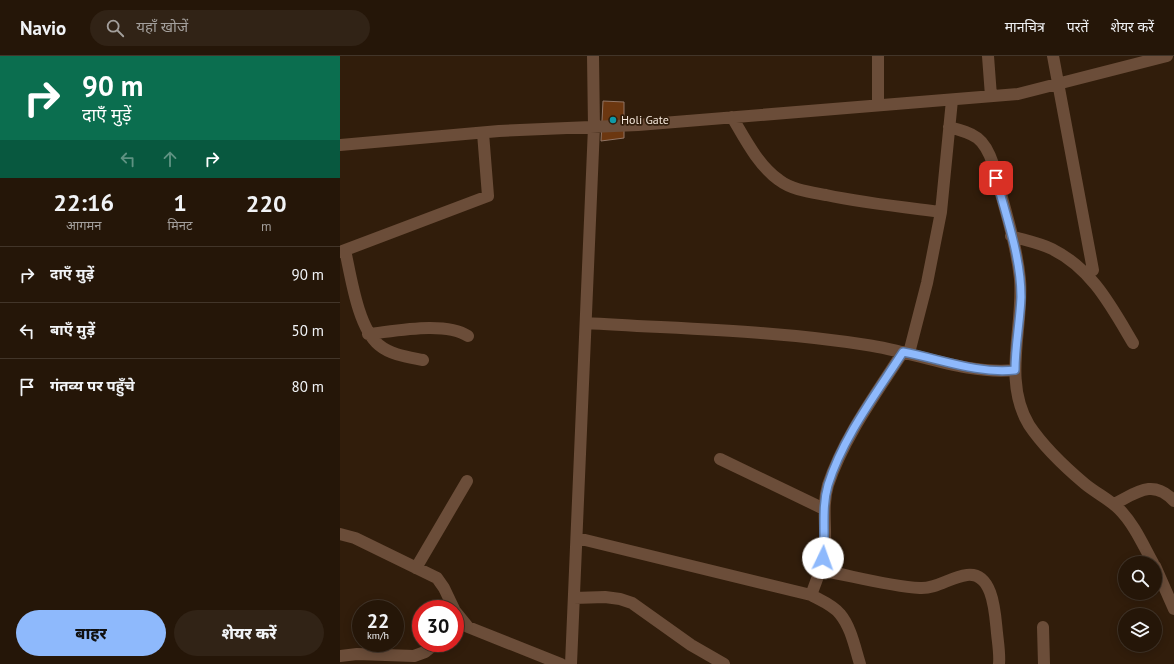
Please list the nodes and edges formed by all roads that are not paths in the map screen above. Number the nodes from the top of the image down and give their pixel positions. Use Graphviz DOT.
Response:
graph roads {
  1 [pos="593,56"];
  2 [pos="878,56"];
  3 [pos="988,56"];
  4 [pos="1053,56"];
  5 [pos="1167,56"];
  6 [pos="1058,84"];
  7 [pos="991,96"];
  8 [pos="952,100"];
  9 [pos="878,106"];
  10 [pos="732,117"];
  11 [pos="594,127"];
  12 [pos="950,127"];
  13 [pos="483,133"];
  14 [pos="340,145"];
  15 [pos="941,212"];
  16 [pos="1011,236"];
  17 [pos="342,251"];
  18 [pos="1093,270"];
  19 [pos="586,323"];
  20 [pos="368,334"];
  21 [pos="468,336"];
  22 [pos="1133,343"];
  23 [pos="906,353"];
  24 [pos="423,360"];
  25 [pos="1015,370"];
  26 [pos="720,459"];
  27 [pos="467,481"];
  28 [pos="1174,501"];
  29 [pos="1114,504"];
  30 [pos="824,509"];
  31 [pos="340,534"];
  32 [pos="577,538"];
  33 [pos="1150,556"];
  34 [pos="416,568"];
  35 [pos="820,570"];
  36 [pos="1162,582"];
  37 [pos="810,595"];
  38 [pos="574,598"];
  39 [pos="449,600"];
  40 [pos="1174,609"];
  41 [pos="464,624"];
  42 [pos="1043,627"];
  43 [pos="425,652"];
  44 [pos="340,656"];
  45 [pos="561,664"];
  46 [pos="571,664"];
  47 [pos="724,664"];
  48 [pos="860,664"];
  49 [pos="999,664"];
  50 [pos="1044,664"];
  1 -- 11 [label="street"];
  2 -- 9 [label="street"];
  3 -- 7 [label="street"];
  4 -- 6 [label="street"];
  5 -- 6 [label="street"];
  6 -- 7 [label="street"];
  6 -- 18 [label="street"];
  7 -- 8 [label="street"];
  8 -- 9 [label="street"];
  8 -- 12 [label="street"];
  9 -- 10 [label="street"];
  10 -- 11 [label="street"];
  10 -- 15 [label="street"];
  11 -- 13 [label="street"];
  11 -- 19 [label="street"];
  12 -- 15 [label="street"];
  12 -- 16 [label="street"];
  13 -- 14 [label="street"];
  13 -- 17 [label="street"];
  15 -- 23 [label="street"];
  16 -- 22 [label="street"];
  16 -- 25 [label="street"];
  17 -- 20 [label="street"];
  19 -- 23 [label="street"];
  19 -- 32 [label="street"];
  20 -- 21 [label="street"];
  20 -- 24 [label="street"];
  23 -- 25 [label="street"];
  23 -- 30 [label="street"];
  25 -- 29 [label="street"];
  26 -- 30 [label="street"];
  27 -- 34 [label="street"];
  28 -- 29 [label="street"];
  29 -- 33 [label="street"];
  30 -- 35 [label="street"];
  31 -- 34 [label="street"];
  32 -- 37 [label="street"];
  32 -- 38 [label="street"];
  34 -- 39 [label="street"];
  35 -- 37 [label="street"];
  35 -- 49 [label="street"];
  36 -- 40 [label="street"];
  37 -- 48 [label="street"];
  38 -- 46 [label="street"];
  38 -- 47 [label="street"];
  41 -- 45 [label="street"];
  42 -- 50 [label="street"];
  43 -- 44 [label="street"];
}
